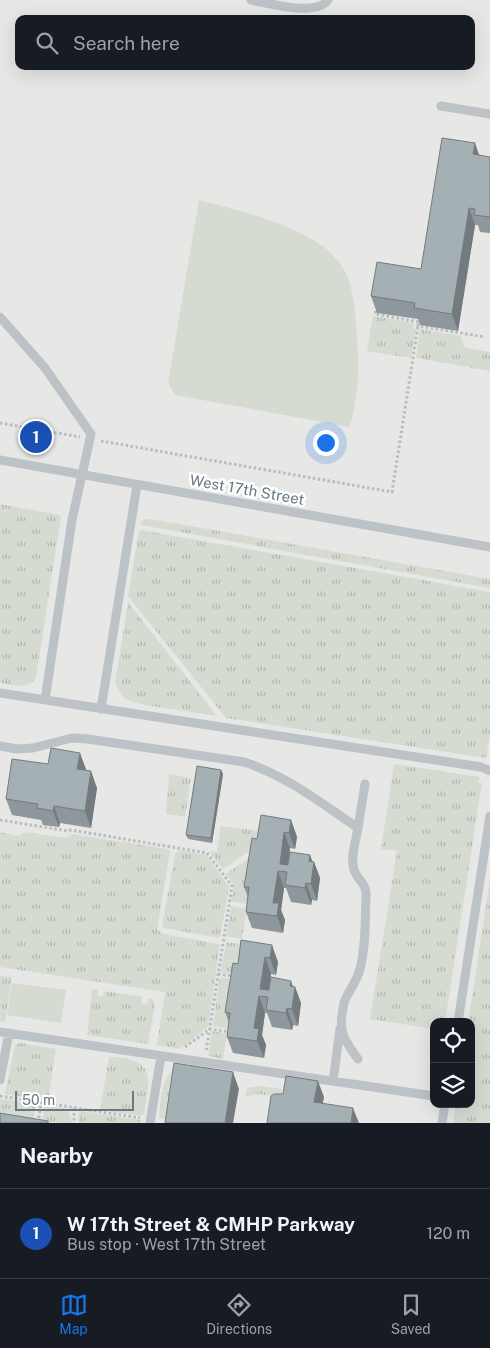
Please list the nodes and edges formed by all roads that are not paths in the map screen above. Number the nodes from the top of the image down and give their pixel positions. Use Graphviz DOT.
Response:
graph roads {
  1 [pos="251,0"];
  2 [pos="328,0"];
  3 [pos="441,106"];
  4 [pos="490,114"];
  5 [pos="0,317"];
  6 [pos="0,460"];
  7 [pos="82,475"];
  8 [pos="137,484"];
  9 [pos="490,547"];
  10 [pos="0,693"];
  11 [pos="45,700"];
  12 [pos="100,708"];
  13 [pos="0,746"];
  14 [pos="490,771"];
  15 [pos="365,784"];
  16 [pos="490,816"];
  17 [pos="358,828"];
  18 [pos="459,1018"];
  19 [pos="341,1022"];
  20 [pos="4,1032"];
  21 [pos="161,1056"];
  22 [pos="358,1059"];
  23 [pos="0,1080"];
  24 [pos="333,1081"];
  25 [pos="430,1095"];
  26 [pos="444,1108"];
  27 [pos="150,1121"];
  28 [pos="442,1123"];
  1 -- 2 [label="street"];
  3 -- 4 [label="street"];
  5 -- 7 [label="street"];
  6 -- 7 [label="street, West 17th Street"];
  7 -- 8 [label="street, West 17th Street"];
  7 -- 11 [label="street"];
  8 -- 9 [label="street, West 17th Street"];
  8 -- 12 [label="street"];
  10 -- 11 [label="street"];
  11 -- 12 [label="street"];
  12 -- 14 [label="street"];
  13 -- 17 [label="street"];
  15 -- 17 [label="street"];
  16 -- 18 [label="street"];
  17 -- 19 [label="street"];
  19 -- 22 [label="street"];
  19 -- 24 [label="street"];
  20 -- 21 [label="street"];
  20 -- 23 [label="street"];
  21 -- 24 [label="street"];
  21 -- 27 [label="street"];
  24 -- 25 [label="street"];
  26 -- 28 [label="street"];
}
